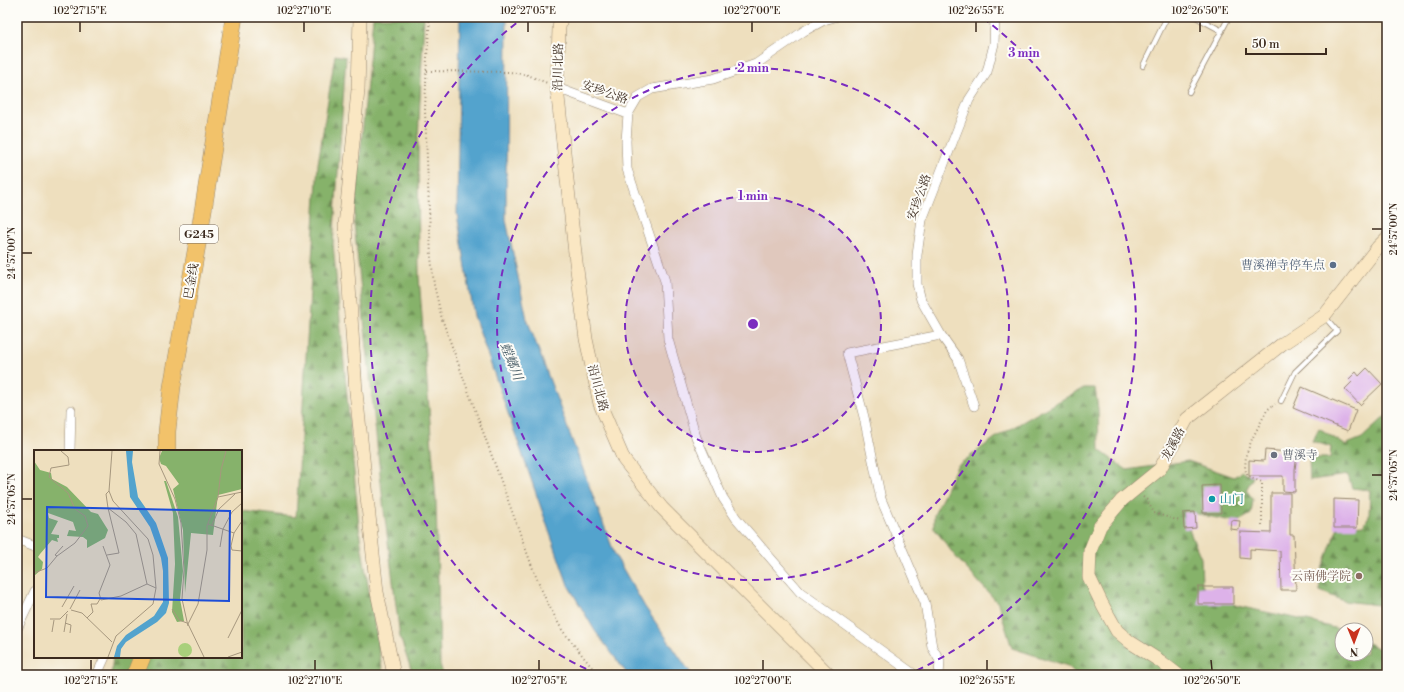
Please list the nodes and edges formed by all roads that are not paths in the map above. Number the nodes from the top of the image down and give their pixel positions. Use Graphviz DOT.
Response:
graph roads {
  1 [pos="234,17"];
  2 [pos="360,17"];
  3 [pos="561,17"];
  4 [pos="835,17"];
  5 [pos="995,17"];
  6 [pos="1167,17"];
  7 [pos="1196,17"];
  8 [pos="1229,17"];
  9 [pos="1222,31"];
  10 [pos="1143,66"];
  11 [pos="557,88"];
  12 [pos="1189,92"];
  13 [pos="628,114"];
  14 [pos="1387,238"];
  15 [pos="1324,316"];
  16 [pos="941,335"];
  17 [pos="1281,400"];
  18 [pos="974,406"];
  19 [pos="71,410"];
  20 [pos="70,450"];
  21 [pos="167,450"];
  22 [pos="17,539"];
  23 [pos="34,546"];
  24 [pos="34,593"];
  25 [pos="17,629"];
  26 [pos="104,658"];
  27 [pos="142,658"];
  28 [pos="97,675"];
  29 [pos="135,675"];
  30 [pos="394,675"];
  31 [pos="829,675"];
  32 [pos="915,675"];
  33 [pos="939,675"];
  34 [pos="1178,675"];
  1 -- 21 [label="highway, 巴金线 / G245"];
  2 -- 30 [label="main road"];
  3 -- 11 [label="main road, 沿川北路"];
  4 -- 13 [label="street, 安珍公路"];
  5 -- 16 [label="street, 安珍公路"];
  6 -- 10 [label="lane"];
  7 -- 9 [label="lane"];
  8 -- 9 [label="lane"];
  9 -- 12 [label="lane"];
  11 -- 13 [label="street, 安珍公路"];
  11 -- 31 [label="main road, 沿川北路"];
  13 -- 32 [label="street"];
  14 -- 15 [label="main road, 龙溪路"];
  15 -- 17 [label="lane"];
  15 -- 34 [label="main road, 龙溪路"];
  16 -- 18 [label="street, 安珍公路"];
  16 -- 33 [label="street"];
  19 -- 20 [label="street"];
  22 -- 23 [label="street"];
  24 -- 25 [label="street"];
  26 -- 28 [label="street"];
  27 -- 29 [label="highway"];
}
